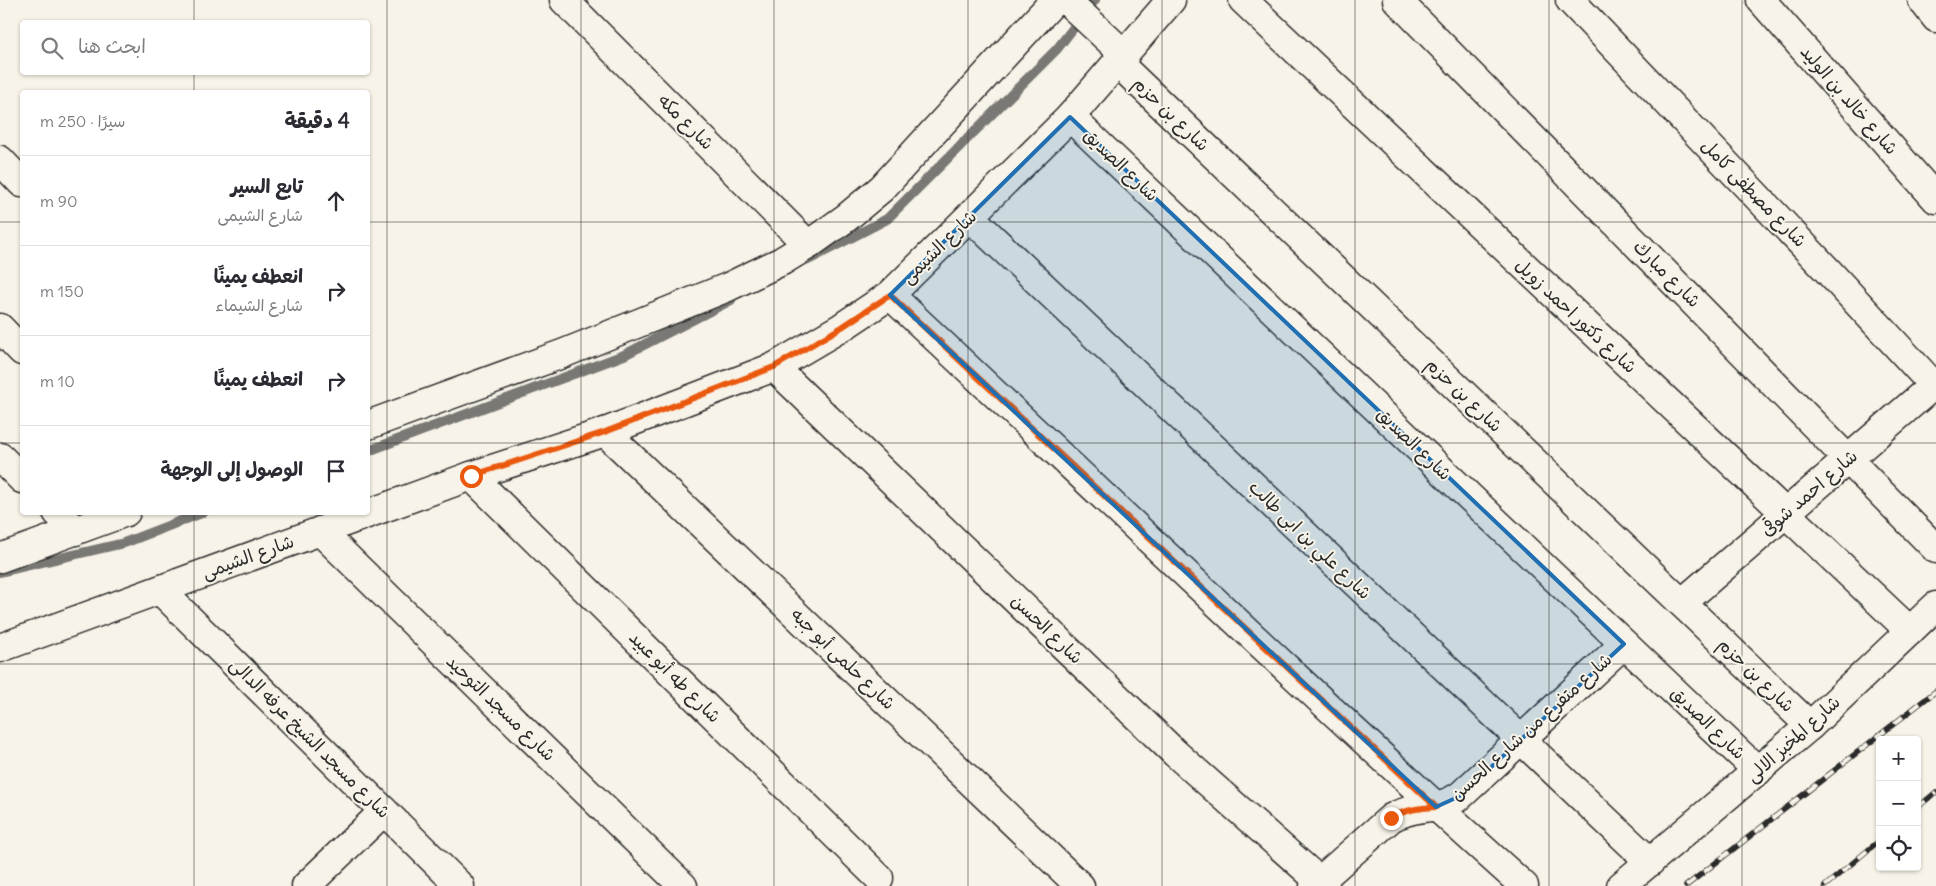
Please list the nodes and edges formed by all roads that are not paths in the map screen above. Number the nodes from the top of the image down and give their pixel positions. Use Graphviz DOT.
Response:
graph roads {
  1 [pos="564,0"];
  2 [pos="1171,0"];
  3 [pos="1243,0"];
  4 [pos="1397,0"];
  5 [pos="1570,0"];
  6 [pos="1761,0"];
  7 [pos="1922,0"];
  8 [pos="1049,3"];
  9 [pos="1936,18"];
  10 [pos="1121,59"];
  11 [pos="1070,117"];
  12 [pos="0,160"];
  13 [pos="20,181"];
  14 [pos="1936,199"];
  15 [pos="970,217"];
  16 [pos="808,245"];
  17 [pos="890,295"];
  18 [pos="0,328"];
  19 [pos="20,348"];
  20 [pos="774,367"];
  21 [pos="1935,385"];
  22 [pos="370,425"];
  23 [pos="605,432"];
  24 [pos="0,457"];
  25 [pos="1849,459"];
  26 [pos="471,476"];
  27 [pos="20,477"];
  28 [pos="370,513"];
  29 [pos="1786,514"];
  30 [pos="108,515"];
  31 [pos="364,515"];
  32 [pos="66,522"];
  33 [pos="320,531"];
  34 [pos="1936,549"];
  35 [pos="0,558"];
  36 [pos="160,590"];
  37 [pos="1682,603"];
  38 [pos="1936,606"];
  39 [pos="1910,630"];
  40 [pos="1624,644"];
  41 [pos="0,648"];
  42 [pos="1810,726"];
  43 [pos="1521,740"];
  44 [pos="1758,771"];
  45 [pos="1436,807"];
  46 [pos="384,811"];
  47 [pos="1650,862"];
  48 [pos="879,878"];
  49 [pos="1319,884"];
  50 [pos="306,886"];
  51 [pos="460,886"];
  52 [pos="683,886"];
  53 [pos="1080,886"];
  54 [pos="1524,886"];
  55 [pos="1621,886"];
  1 -- 16 [label="street, شارع مكه"];
  2 -- 10 [label="street, شارع الشيمى"];
  3 -- 29 [label="street, شارع دكتور احمد زويل"];
  4 -- 25 [label="street, شارع مبارك"];
  5 -- 21 [label="street, شارع مصطفى كامل"];
  6 -- 14 [label="street, شارع خالد بن الوليد"];
  7 -- 9 [label="street"];
  8 -- 10 [label="street, شارع بن حزم"];
  8 -- 16 [label="street"];
  10 -- 11 [label="street, شارع الشيمى"];
  10 -- 37 [label="street, شارع بن حزم"];
  11 -- 15 [label="street, شارع الشيمى"];
  11 -- 40 [label="street, شارع الصديق"];
  12 -- 13 [label="street"];
  15 -- 17 [label="street, شارع الشيمى"];
  15 -- 43 [label="street, شارع علي بن ابى طالب"];
  16 -- 22 [label="street"];
  17 -- 20 [label="street, شارع الشيمى"];
  17 -- 45 [label="street"];
  18 -- 19 [label="street"];
  20 -- 23 [label="street, شارع الشيمى"];
  20 -- 49 [label="street, شارع الحسن"];
  21 -- 25 [label="street, شارع احمد شوقى"];
  23 -- 26 [label="street, شارع الشيمى"];
  23 -- 53 [label="street, شارع حلمى أبو جبه"];
  24 -- 27 [label="street"];
  25 -- 29 [label="street, شارع احمد شوقى"];
  25 -- 34 [label="street, شارع مبارك"];
  26 -- 28 [label="street, شارع الشيمى"];
  26 -- 48 [label="street, شارع طه أبو عبيد"];
  29 -- 37 [label="street, شارع احمد شوقى"];
  29 -- 39 [label="street, شارع دكتور احمد زويل"];
  30 -- 32 [label="street"];
  31 -- 33 [label="street, شارع الشيمى"];
  32 -- 35 [label="street"];
  33 -- 36 [label="street, شارع الشيمى"];
  33 -- 52 [label="street, شارع مسجد التوحيد"];
  36 -- 41 [label="street, شارع الشيمى"];
  36 -- 46 [label="street, شارع مسجد الشيخ عرفه الدالى"];
  37 -- 42 [label="street, شارع بن حزم"];
  38 -- 39 [label="street, شارع المخبز الالى"];
  39 -- 42 [label="street, شارع المخبز الالى"];
  40 -- 43 [label="street, شارع متفرع من شارع الحسن"];
  40 -- 44 [label="street, شارع الصديق"];
  42 -- 44 [label="street, شارع المخبز الالى"];
  43 -- 45 [label="street, شارع متفرع من شارع الحسن"];
  43 -- 47 [label="street, شارع علي بن ابى طالب"];
  44 -- 47 [label="street, شارع المخبز الالى"];
  45 -- 49 [label="street, شارع متفرع من شارع الحسن"];
  45 -- 54 [label="street"];
  46 -- 50 [label="street"];
  46 -- 51 [label="street, شارع مسجد الشيخ عرفه الدالى"];
  47 -- 55 [label="street, شارع المخبز الالى"];
}
